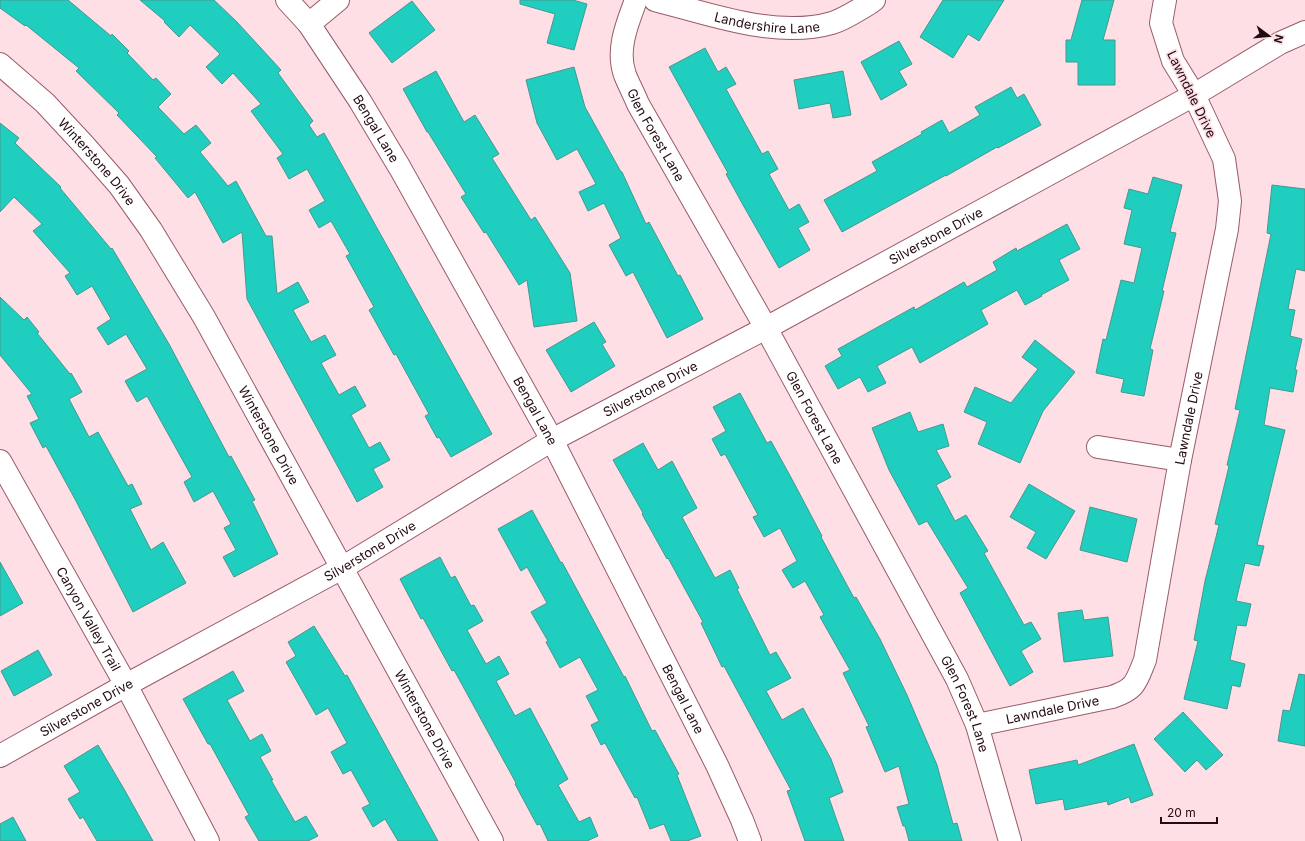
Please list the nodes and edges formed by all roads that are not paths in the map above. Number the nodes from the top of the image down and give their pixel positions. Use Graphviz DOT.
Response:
graph roads {
  1 [pos="287,0"];
  2 [pos="338,0"];
  3 [pos="636,0"];
  4 [pos="655,0"];
  5 [pos="874,0"];
  6 [pos="1164,0"];
  7 [pos="309,24"];
  8 [pos="1305,32"];
  9 [pos="0,64"];
  10 [pos="1194,95"];
  11 [pos="766,328"];
  12 [pos="552,440"];
  13 [pos="1098,447"];
  14 [pos="1180,460"];
  15 [pos="0,461"];
  16 [pos="342,568"];
  17 [pos="126,685"];
  18 [pos="977,725"];
  19 [pos="0,756"];
  20 [pos="208,841"];
  21 [pos="492,841"];
  22 [pos="750,841"];
  23 [pos="1010,841"];
  1 -- 7 [label="street, Bengal Lane"];
  2 -- 7 [label="street"];
  3 -- 11 [label="street, Glen Forest Lane"];
  4 -- 5 [label="street, Landershire Lane"];
  6 -- 10 [label="street, Lawndale Drive"];
  7 -- 12 [label="street, Bengal Lane"];
  8 -- 10 [label="street, Silverstone Drive"];
  9 -- 16 [label="street, Winterstone Drive"];
  10 -- 11 [label="street, Silverstone Drive"];
  10 -- 14 [label="street, Lawndale Drive"];
  11 -- 12 [label="street, Silverstone Drive"];
  11 -- 18 [label="street, Glen Forest Lane"];
  12 -- 16 [label="street, Silverstone Drive"];
  12 -- 22 [label="street, Bengal Lane"];
  13 -- 14 [label="street"];
  14 -- 18 [label="street, Lawndale Drive"];
  15 -- 17 [label="street, Canyon Valley Trail"];
  16 -- 17 [label="street, Silverstone Drive"];
  16 -- 21 [label="street, Winterstone Drive"];
  17 -- 19 [label="street, Silverstone Drive"];
  17 -- 20 [label="street, Canyon Valley Trail"];
  18 -- 23 [label="street, Glen Forest Lane"];
}
